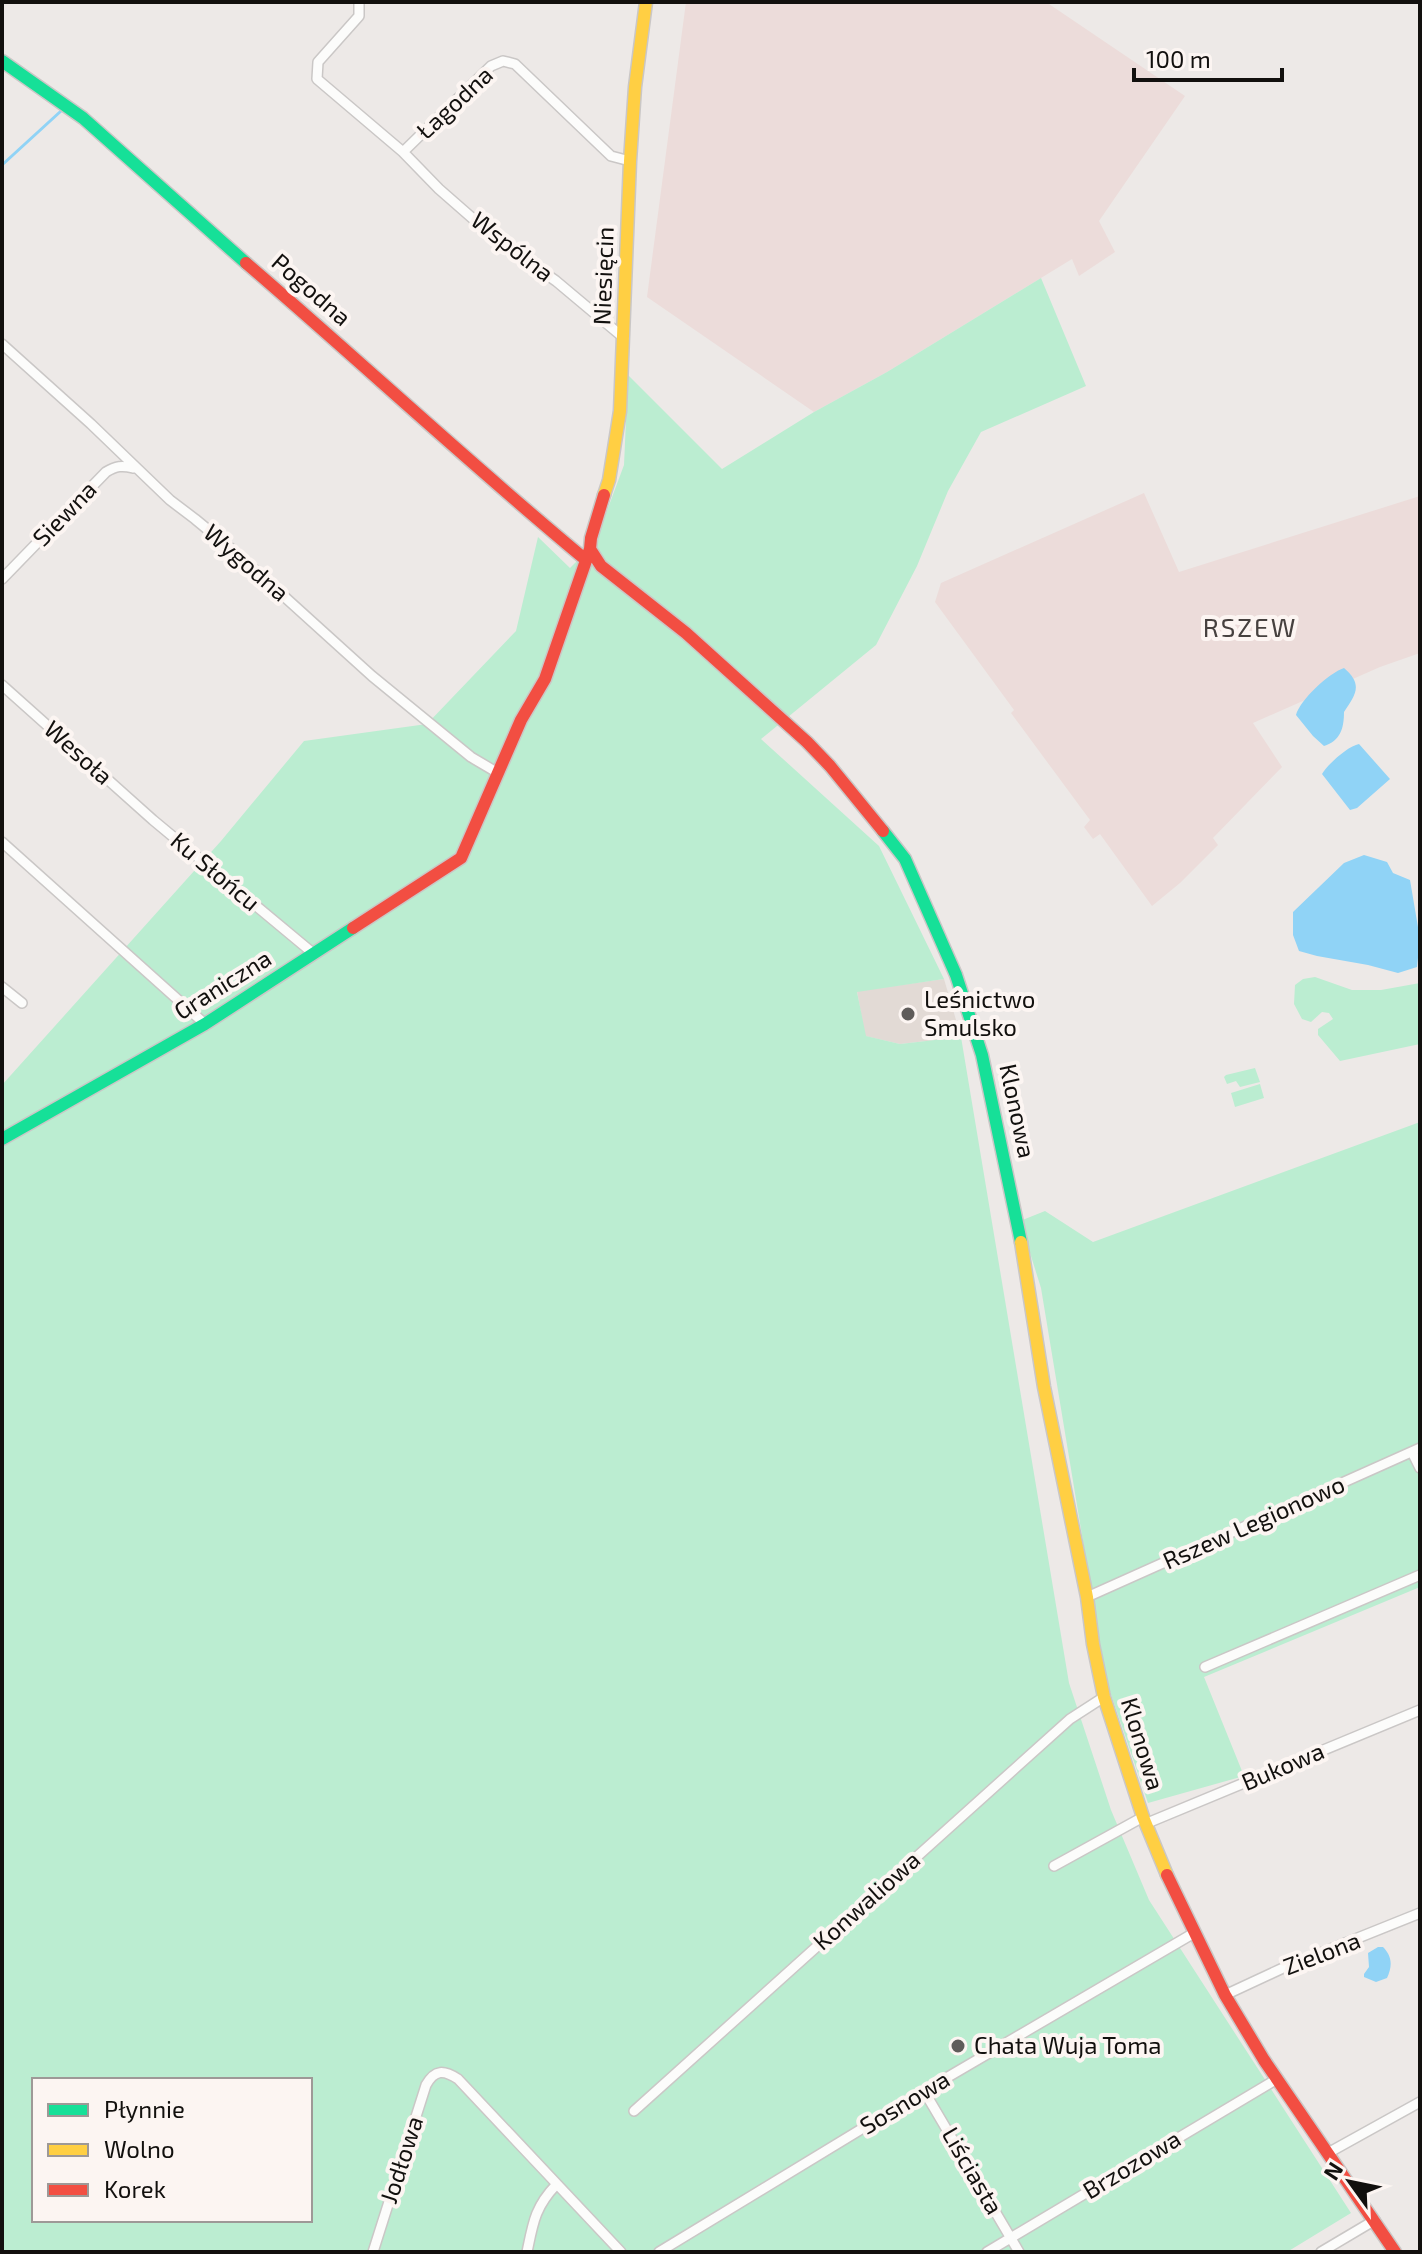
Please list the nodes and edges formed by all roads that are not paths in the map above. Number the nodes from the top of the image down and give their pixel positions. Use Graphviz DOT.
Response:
graph roads {
  1 [pos="359,2"];
  2 [pos="646,2"];
  3 [pos="2,61"];
  4 [pos="403,152"];
  5 [pos="630,161"];
  6 [pos="624,338"];
  7 [pos="2,344"];
  8 [pos="137,469"];
  9 [pos="588,554"];
  10 [pos="2,579"];
  11 [pos="2,685"];
  12 [pos="498,773"];
  13 [pos="153,820"];
  14 [pos="2,842"];
  15 [pos="461,858"];
  16 [pos="314,954"];
  17 [pos="2,987"];
  18 [pos="22,1003"];
  19 [pos="205,1024"];
  20 [pos="2,1124"];
  21 [pos="15,1132"];
  22 [pos="2,1139"];
  23 [pos="1416,1450"];
  24 [pos="1420,1468"];
  25 [pos="1420,1575"];
  26 [pos="1087,1597"];
  27 [pos="1205,1667"];
  28 [pos="1104,1697"];
  29 [pos="1420,1710"];
  30 [pos="1144,1821"];
  31 [pos="1054,1866"];
  32 [pos="1420,1913"];
  33 [pos="1194,1933"];
  34 [pos="1225,1995"];
  35 [pos="1277,2079"];
  36 [pos="924,2091"];
  37 [pos="1420,2102"];
  38 [pos="634,2111"];
  39 [pos="1328,2153"];
  40 [pos="556,2185"];
  41 [pos="1375,2220"];
  42 [pos="1011,2238"];
  43 [pos="373,2252"];
  44 [pos="527,2252"];
  45 [pos="621,2252"];
  46 [pos="659,2252"];
  47 [pos="987,2252"];
  48 [pos="1019,2252"];
  49 [pos="1321,2252"];
  50 [pos="1395,2252"];
  1 -- 4 [label="street, Łagodna"];
  2 -- 5 [label="street, Niesięcin"];
  3 -- 9 [label="street, Pogodna"];
  4 -- 5 [label="street, Łagodna"];
  4 -- 6 [label="street, Wspólna"];
  5 -- 6 [label="street, Niesięcin"];
  6 -- 9 [label="street, Niesięcin"];
  7 -- 8 [label="street, Wygodna"];
  8 -- 10 [label="street, Siewna"];
  8 -- 12 [label="street, Wygodna"];
  9 -- 12 [label="street, Niesięcin"];
  9 -- 26 [label="street, Klonowa"];
  11 -- 13 [label="street, Wesoła"];
  12 -- 15 [label="street, Niesięcin"];
  13 -- 16 [label="street, Ku Słońcu"];
  14 -- 19 [label="street"];
  15 -- 16 [label="street, Graniczna"];
  16 -- 19 [label="street, Graniczna"];
  17 -- 18 [label="street"];
  19 -- 21 [label="street, Graniczna"];
  20 -- 21 [label="street"];
  21 -- 22 [label="street, Graniczna"];
  23 -- 24 [label="street"];
  23 -- 26 [label="street, Rszew Legionowo"];
  25 -- 27 [label="street"];
  26 -- 28 [label="street, Klonowa"];
  28 -- 30 [label="street, Klonowa"];
  28 -- 38 [label="street, Konwaliowa"];
  29 -- 30 [label="street, Bukowa"];
  30 -- 31 [label="street, Klonowa"];
  30 -- 33 [label="street, Klonowa"];
  32 -- 34 [label="street, Zielona"];
  33 -- 34 [label="street, Klonowa"];
  33 -- 36 [label="street, Sosnowa"];
  34 -- 35 [label="street, Klonowa"];
  35 -- 39 [label="street, Klonowa"];
  35 -- 42 [label="street, Brzozowa"];
  36 -- 42 [label="street, Liściasta"];
  36 -- 46 [label="street, Sosnowa"];
  37 -- 39 [label="street"];
  39 -- 41 [label="street, Klonowa"];
  40 -- 43 [label="street, Jodłowa"];
  40 -- 44 [label="street"];
  40 -- 45 [label="street"];
  41 -- 49 [label="street"];
  41 -- 50 [label="street, Klonowa"];
  42 -- 47 [label="street, Brzozowa"];
  42 -- 48 [label="street, Liściasta"];
}
